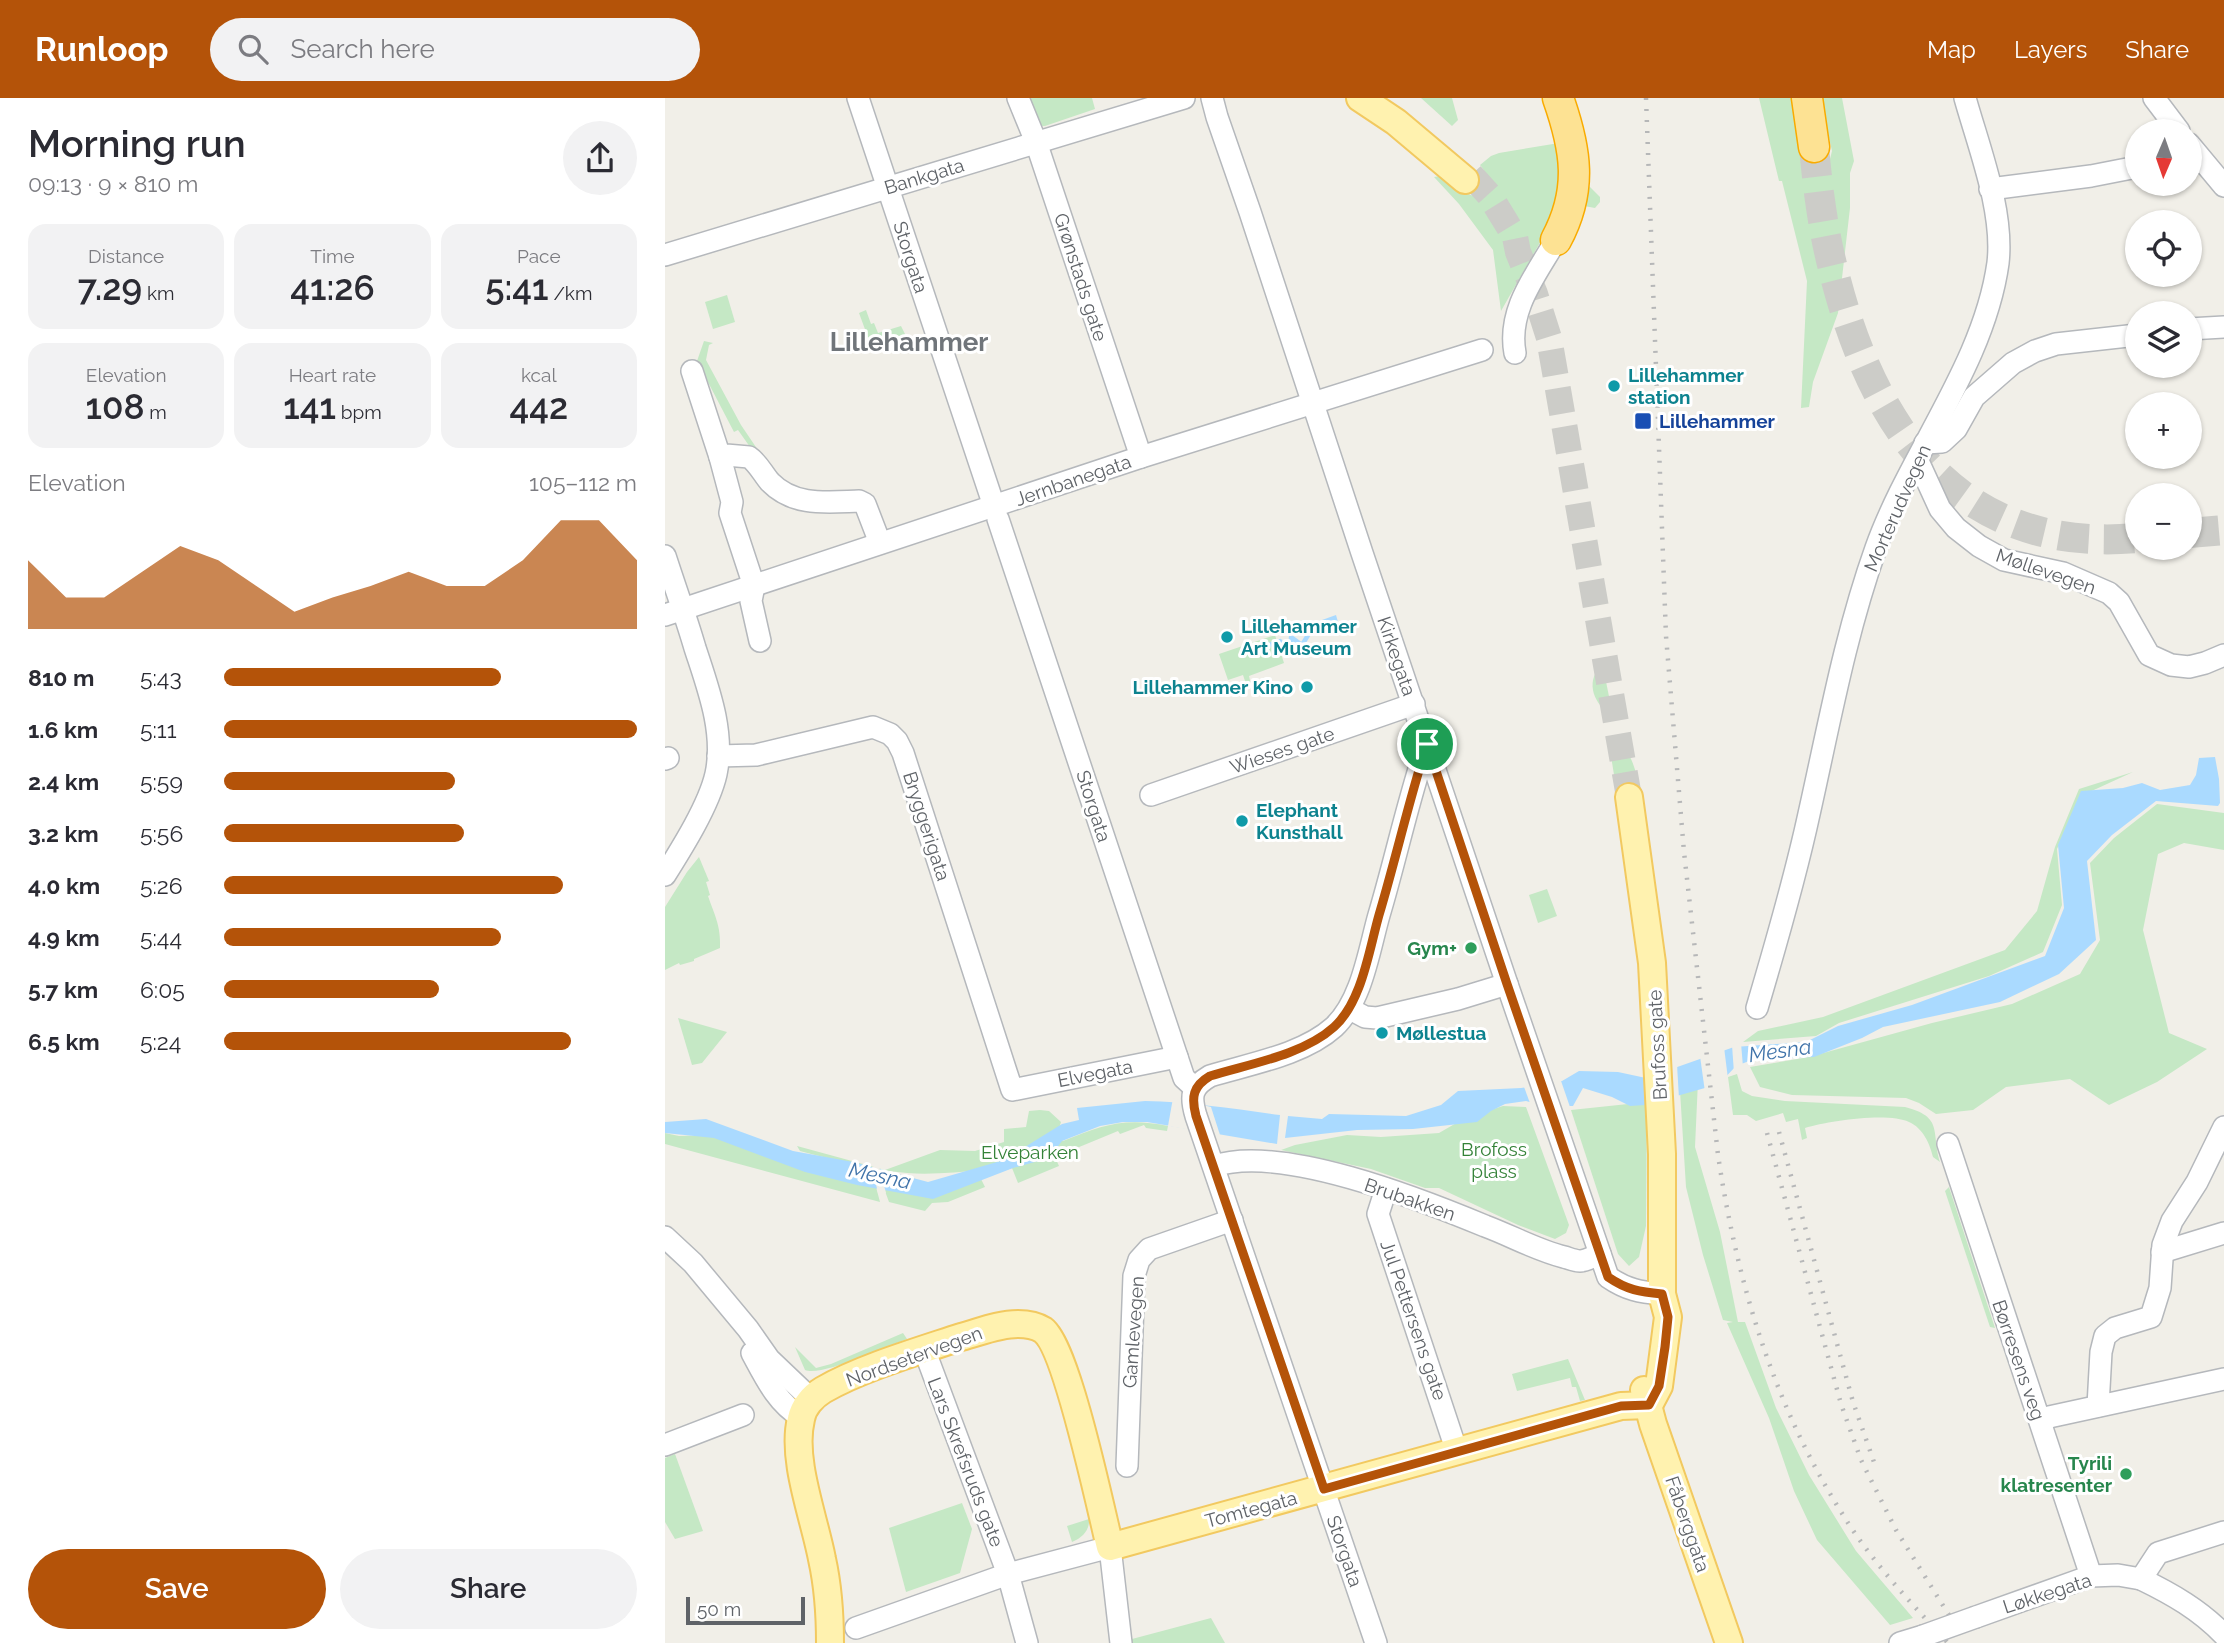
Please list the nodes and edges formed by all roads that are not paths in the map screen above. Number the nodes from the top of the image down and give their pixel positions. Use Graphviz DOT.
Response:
graph roads {
  1 [pos="857,98"];
  2 [pos="1019,98"];
  3 [pos="1184,98"];
  4 [pos="1212,98"];
  5 [pos="1360,98"];
  6 [pos="1389,98"];
  7 [pos="1559,98"];
  8 [pos="1807,98"];
  9 [pos="1965,98"];
  10 [pos="2154,98"];
  11 [pos="2170,119"];
  12 [pos="1036,142"];
  13 [pos="1814,146"];
  14 [pos="2202,163"];
  15 [pos="2125,169"];
  16 [pos="888,186"];
  17 [pos="2224,186"];
  18 [pos="1990,189"];
  19 [pos="1556,240"];
  20 [pos="665,255"];
  21 [pos="2224,327"];
  22 [pos="2202,328"];
  23 [pos="2125,336"];
  24 [pos="1482,350"];
  25 [pos="1515,352"];
  26 [pos="692,371"];
  27 [pos="1313,404"];
  28 [pos="1921,452"];
  29 [pos="720,457"];
  30 [pos="1140,457"];
  31 [pos="994,507"];
  32 [pos="880,543"];
  33 [pos="665,556"];
  34 [pos="754,586"];
  35 [pos="674,612"];
  36 [pos="760,641"];
  37 [pos="2224,655"];
  38 [pos="1414,704"];
  39 [pos="1427,744"];
  40 [pos="717,756"];
  41 [pos="1151,795"];
  42 [pos="1629,797"];
  43 [pos="665,875"];
  44 [pos="1507,984"];
  45 [pos="1757,1008"];
  46 [pos="1350,1009"];
  47 [pos="1177,1057"];
  48 [pos="1012,1090"];
  49 [pos="1194,1095"];
  50 [pos="2224,1127"];
  51 [pos="1948,1144"];
  52 [pos="1214,1166"];
  53 [pos="1386,1189"];
  54 [pos="1232,1220"];
  55 [pos="2224,1233"];
  56 [pos="665,1237"];
  57 [pos="2162,1252"];
  58 [pos="1600,1254"];
  59 [pos="1662,1294"];
  60 [pos="926,1357"];
  61 [pos="2224,1378"];
  62 [pos="1649,1405"];
  63 [pos="2098,1406"];
  64 [pos="806,1408"];
  65 [pos="743,1415"];
  66 [pos="2041,1423"];
  67 [pos="665,1445"];
  68 [pos="1457,1452"];
  69 [pos="1127,1466"];
  70 [pos="1324,1489"];
  71 [pos="2224,1532"];
  72 [pos="1110,1546"];
  73 [pos="1008,1574"];
  74 [pos="2091,1576"];
  75 [pos="2141,1578"];
  76 [pos="856,1628"];
  77 [pos="2224,1635"];
  78 [pos="830,1643"];
  79 [pos="1027,1643"];
  80 [pos="1121,1643"];
  81 [pos="1375,1643"];
  82 [pos="1729,1643"];
  83 [pos="1900,1643"];
  1 -- 16 [label="street, Storgata"];
  2 -- 12 [label="street, Grønstads gate"];
  3 -- 12 [label="street, Bankgata"];
  4 -- 27 [label="street, Kirkegata"];
  5 -- 6 [label="main road"];
  7 -- 19 [label="highway"];
  8 -- 13 [label="highway"];
  9 -- 18 [label="street, Morterudvegen"];
  10 -- 11 [label="street"];
  12 -- 16 [label="street, Bankgata"];
  12 -- 30 [label="street, Grønstads gate"];
  14 -- 17 [label="street"];
  15 -- 18 [label="street"];
  16 -- 20 [label="street, Bankgata"];
  16 -- 31 [label="street, Storgata"];
  18 -- 28 [label="street, Morterudvegen"];
  19 -- 25 [label="street"];
  21 -- 22 [label="street"];
  23 -- 28 [label="street"];
  24 -- 27 [label="street, Jernbanegata"];
  26 -- 29 [label="street"];
  27 -- 30 [label="street, Jernbanegata"];
  27 -- 38 [label="street, Kirkegata"];
  28 -- 37 [label="street, Møllevegen"];
  28 -- 45 [label="street, Morterudvegen"];
  29 -- 32 [label="street"];
  29 -- 34 [label="street"];
  30 -- 31 [label="street, Jernbanegata"];
  31 -- 32 [label="street, Jernbanegata"];
  31 -- 47 [label="street, Storgata"];
  32 -- 34 [label="street, Jernbanegata"];
  33 -- 35 [label="street"];
  34 -- 35 [label="street, Jernbanegata"];
  34 -- 36 [label="street"];
  35 -- 40 [label="street"];
  38 -- 39 [label="street, Kirkegata"];
  38 -- 41 [label="street, Wieses gate"];
  39 -- 44 [label="street, Kirkegata"];
  39 -- 46 [label="street"];
  40 -- 43 [label="street"];
  40 -- 48 [label="street, Bryggerigata"];
  42 -- 59 [label="main road, Brufoss gate"];
  44 -- 46 [label="street"];
  44 -- 58 [label="street, Kirkegata"];
  46 -- 49 [label="street"];
  47 -- 48 [label="street, Elvegata"];
  47 -- 49 [label="street, Storgata"];
  49 -- 52 [label="street, Storgata"];
  50 -- 57 [label="street"];
  51 -- 66 [label="street, Børresens veg"];
  52 -- 53 [label="street, Brubakken"];
  52 -- 54 [label="street, Storgata"];
  53 -- 58 [label="street, Brubakken"];
  53 -- 68 [label="street, Jul Pettersens gate"];
  54 -- 69 [label="street, Gamlevegen"];
  54 -- 70 [label="street, Storgata"];
  55 -- 57 [label="street"];
  56 -- 64 [label="street"];
  57 -- 63 [label="street"];
  58 -- 59 [label="street, Kirkegata"];
  59 -- 62 [label="main road"];
  60 -- 64 [label="main road, Nordsetervegen"];
  60 -- 72 [label="main road, Nordsetervegen"];
  60 -- 73 [label="street, Lars Skrefsruds gate"];
  61 -- 63 [label="street"];
  62 -- 68 [label="main road, Tomtegata"];
  62 -- 82 [label="main road, Fåberggata"];
  63 -- 66 [label="street"];
  64 -- 78 [label="main road"];
  65 -- 67 [label="street"];
  66 -- 74 [label="street, Børresens veg"];
  68 -- 70 [label="main road, Tomtegata"];
  70 -- 72 [label="main road, Tomtegata"];
  70 -- 81 [label="street, Storgata"];
  71 -- 75 [label="street"];
  72 -- 73 [label="street, Tomtegata"];
  72 -- 80 [label="street"];
  73 -- 76 [label="street, Tomtegata"];
  73 -- 79 [label="street, Lars Skrefsruds gate"];
  74 -- 75 [label="street, Løkkegata"];
  74 -- 83 [label="street, Løkkegata, bridge"];
  75 -- 77 [label="street"];
}
